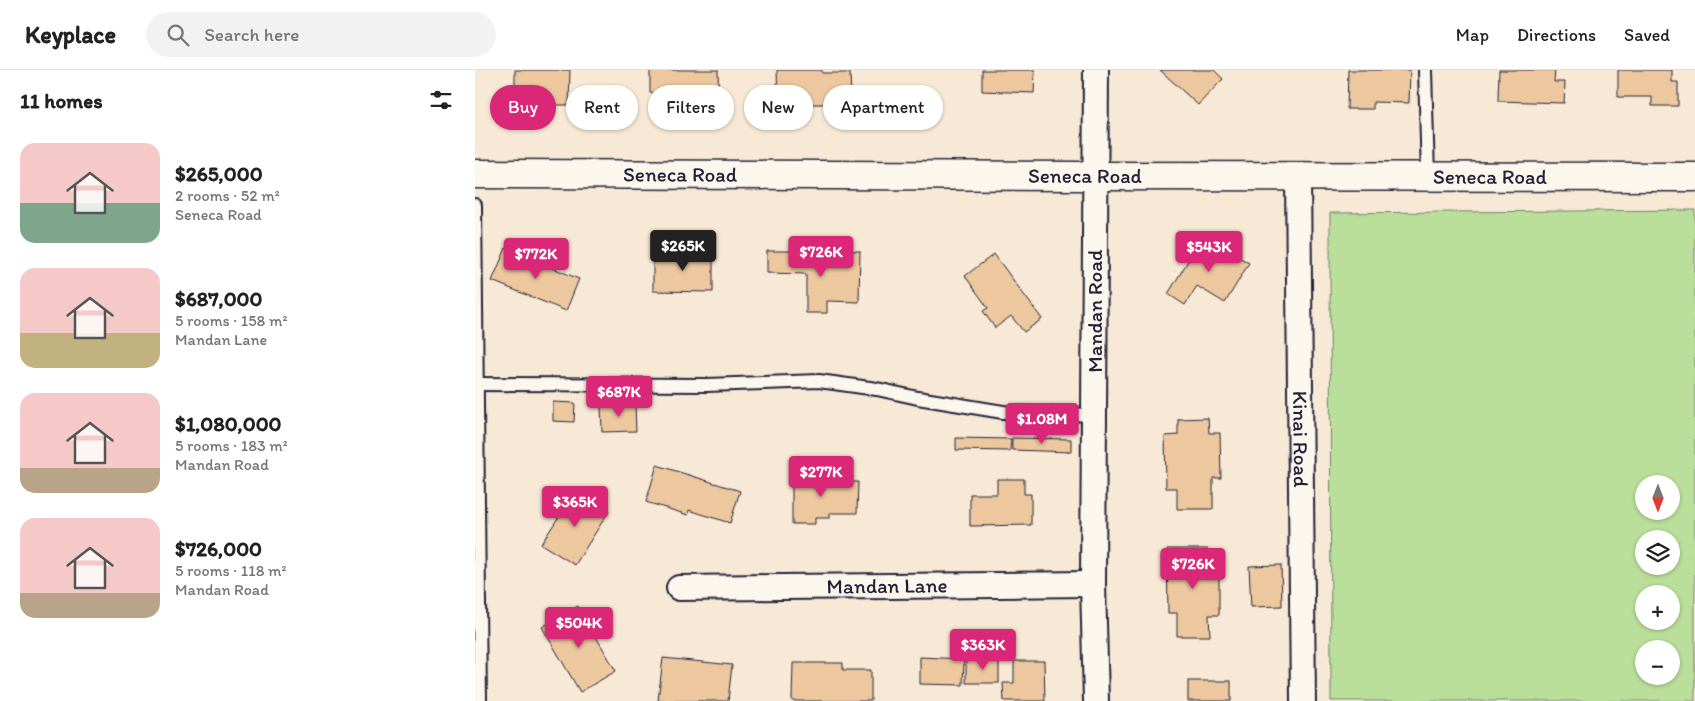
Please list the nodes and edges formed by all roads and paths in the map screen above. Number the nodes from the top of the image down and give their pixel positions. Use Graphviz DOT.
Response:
graph roads {
  1 [pos="1096,70"];
  2 [pos="1425,70"];
  3 [pos="475,174"];
  4 [pos="1096,175"];
  5 [pos="1298,177"];
  6 [pos="1428,177"];
  7 [pos="1695,177"];
  8 [pos="475,205"];
  9 [pos="476,384"];
  10 [pos="1094,415"];
  11 [pos="1093,584"];
  12 [pos="679,588"];
  13 [pos="480,701"];
  14 [pos="1096,701"];
  15 [pos="1303,701"];
  1 -- 4 [label="street, Mandan Road"];
  2 -- 6 [label="lane"];
  3 -- 4 [label="street, Seneca Road"];
  4 -- 5 [label="street, Seneca Road"];
  4 -- 10 [label="street, Mandan Road"];
  5 -- 6 [label="street, Seneca Road"];
  5 -- 15 [label="street, Kinai Road"];
  6 -- 7 [label="street, Seneca Road"];
  8 -- 9 [label="lane"];
  9 -- 10 [label="lane"];
  9 -- 13 [label="lane"];
  10 -- 11 [label="street, Mandan Road"];
  11 -- 12 [label="street, Mandan Lane"];
  11 -- 14 [label="street, Mandan Road"];
}
